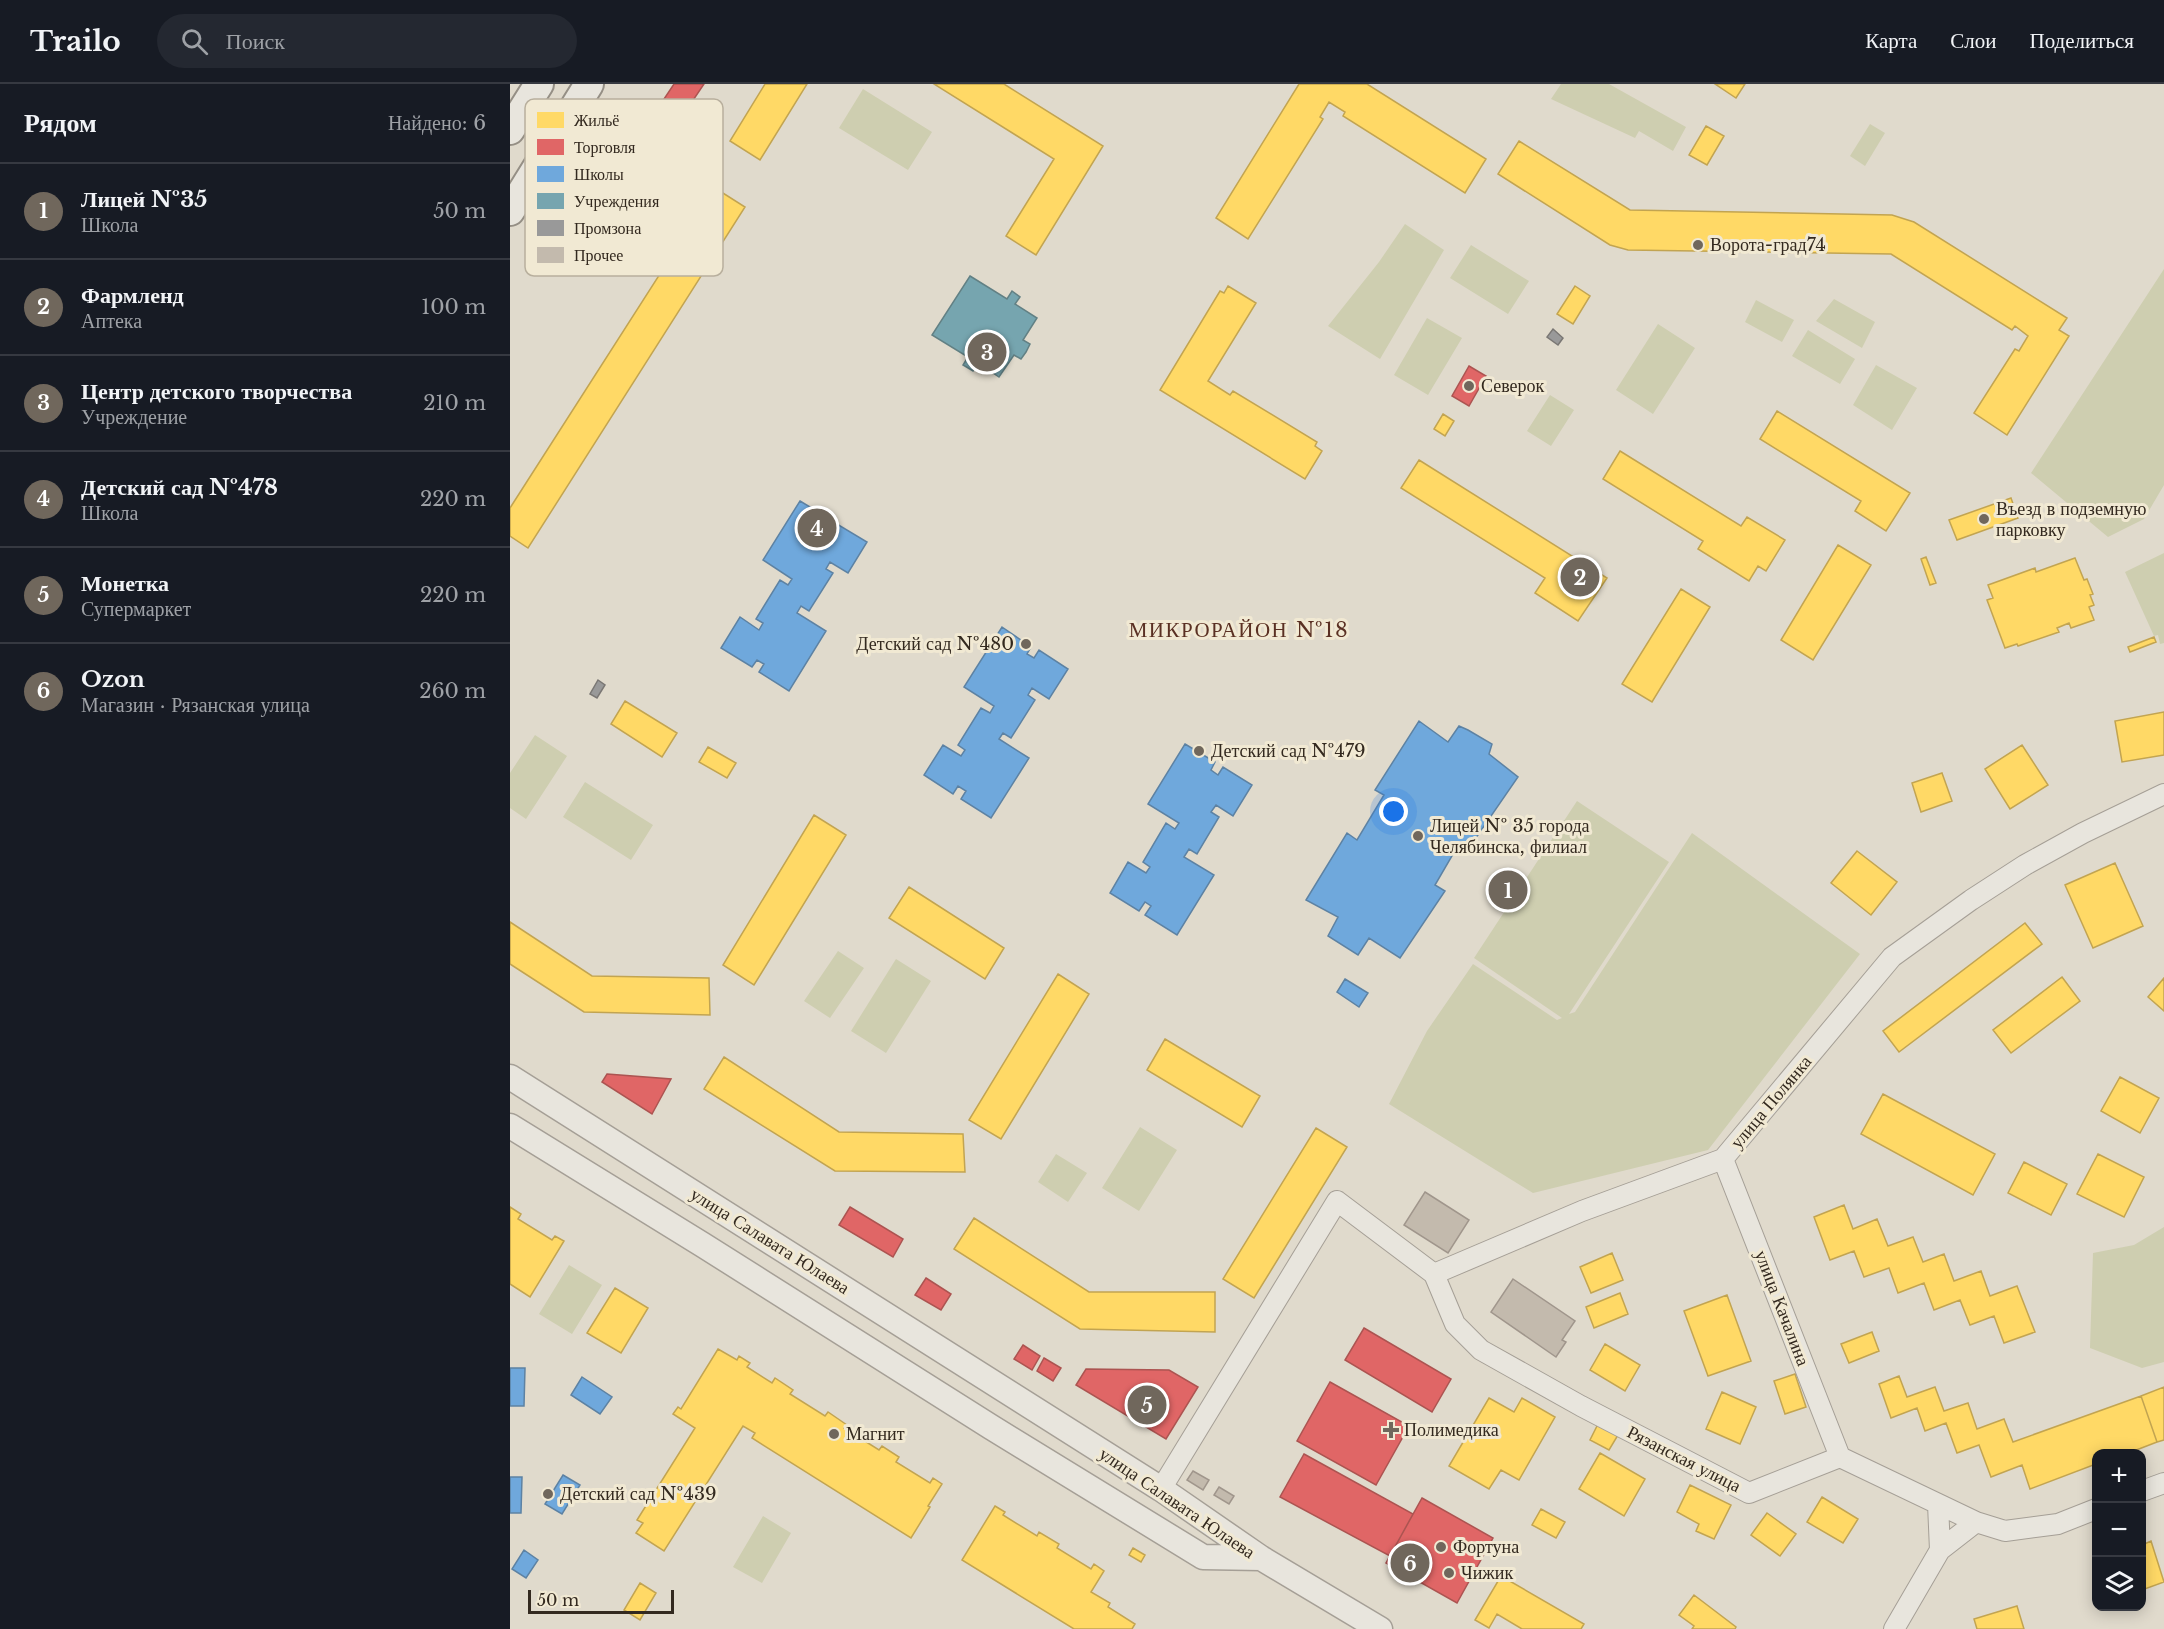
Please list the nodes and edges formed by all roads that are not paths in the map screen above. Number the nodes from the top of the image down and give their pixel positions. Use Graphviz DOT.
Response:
graph roads {
  1 [pos="539,84"];
  2 [pos="589,84"];
  3 [pos="530,99"];
  4 [pos="580,99"];
  5 [pos="525,106"];
  6 [pos="510,130"];
  7 [pos="525,187"];
  8 [pos="510,211"];
  9 [pos="2164,794"];
  10 [pos="510,1077"];
  11 [pos="510,1125"];
  12 [pos="1723,1159"];
  13 [pos="722,1211"];
  14 [pos="703,1245"];
  15 [pos="1434,1274"];
  16 [pos="1012,1394"];
  17 [pos="992,1427"];
  18 [pos="1840,1457"];
  19 [pos="2164,1483"];
  20 [pos="1161,1489"];
  21 [pos="2146,1490"];
  22 [pos="1938,1504"];
  23 [pos="2092,1511"];
  24 [pos="1142,1520"];
  25 [pos="1976,1522"];
  26 [pos="1940,1550"];
  27 [pos="1261,1558"];
  28 [pos="1380,1629"];
  29 [pos="1894,1629"];
  1 -- 3 [label="main road"];
  2 -- 4 [label="main road"];
  5 -- 6 [label="main road"];
  7 -- 8 [label="main road"];
  9 -- 12 [label="street, улица Полянка"];
  10 -- 13 [label="street, улица Салавата Юлаева"];
  11 -- 14 [label="street, улица Салавата Юлаева"];
  12 -- 15 [label="street, улица Полянка"];
  12 -- 18 [label="street, улица Качалина"];
  13 -- 14 [label="street"];
  13 -- 16 [label="street, улица Салавата Юлаева"];
  14 -- 17 [label="street, улица Салавата Юлаева"];
  15 -- 18 [label="street, Рязанская улица"];
  15 -- 20 [label="street"];
  16 -- 17 [label="street"];
  16 -- 20 [label="street, улица Салавата Юлаева"];
  17 -- 24 [label="street, улица Салавата Юлаева"];
  18 -- 22 [label="street"];
  19 -- 21 [label="street"];
  20 -- 24 [label="street"];
  20 -- 27 [label="street, улица Салавата Юлаева"];
  22 -- 25 [label="street"];
  22 -- 26 [label="street"];
  23 -- 25 [label="street"];
  24 -- 27 [label="street, улица Салавата Юлаева"];
  25 -- 26 [label="street"];
  26 -- 29 [label="street"];
  27 -- 28 [label="street"];
}
